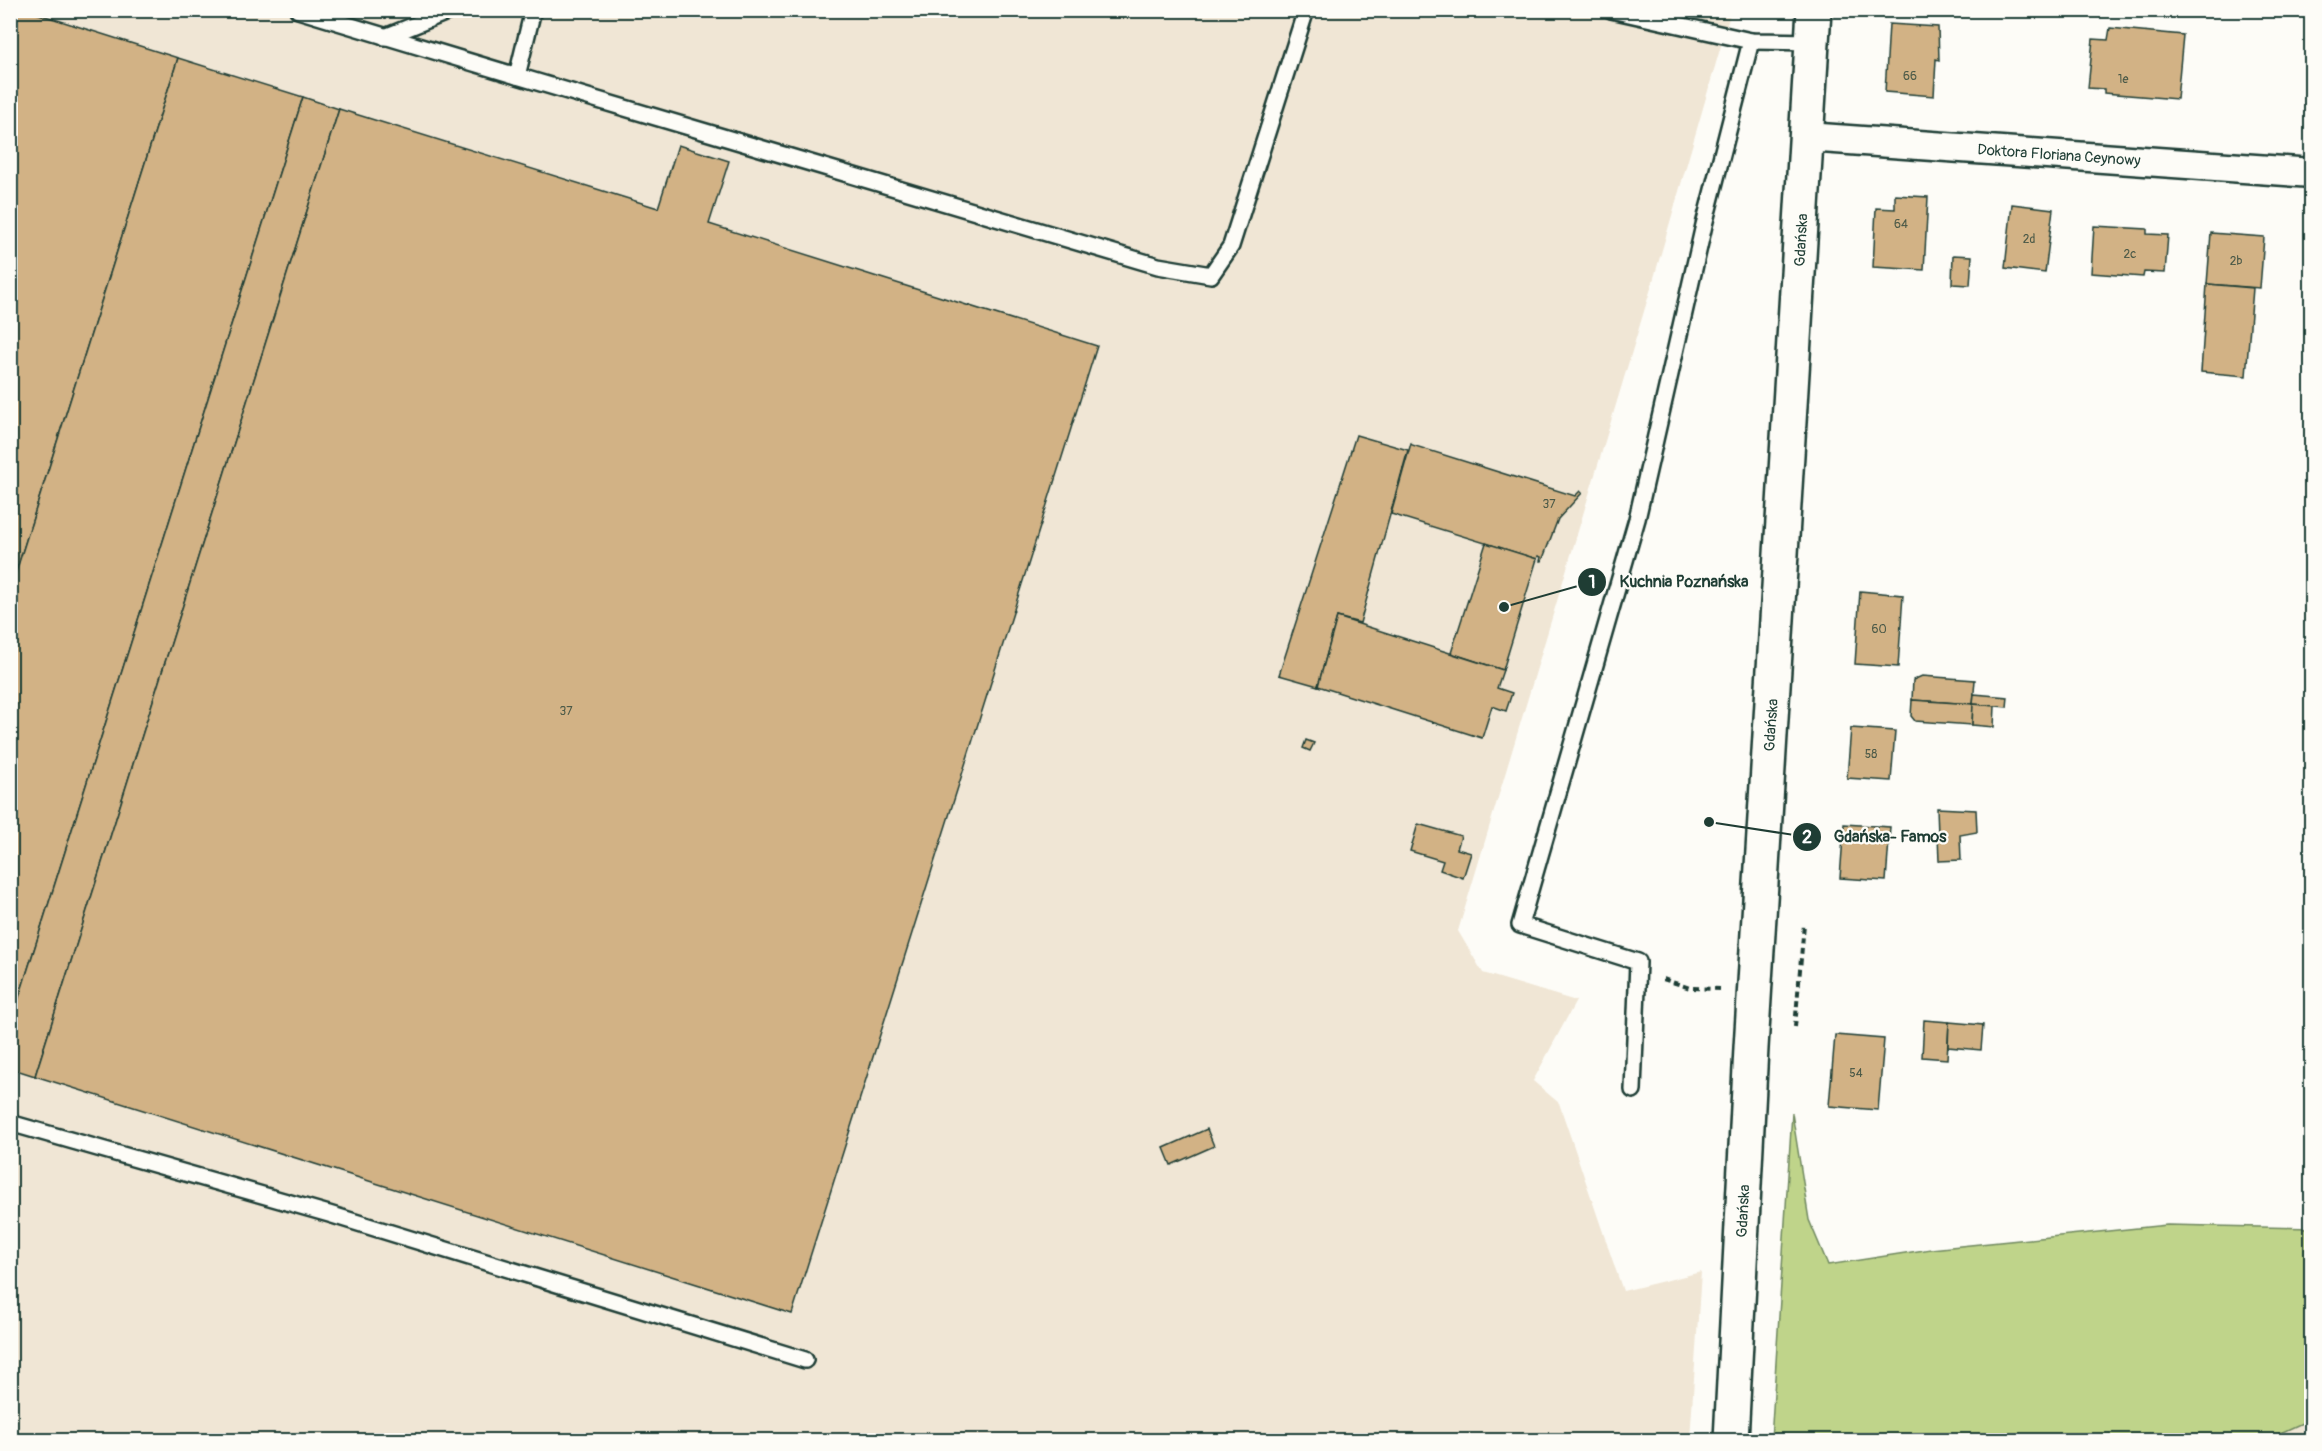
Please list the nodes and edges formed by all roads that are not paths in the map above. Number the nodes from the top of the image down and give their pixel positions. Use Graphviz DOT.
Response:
graph roads {
  1 [pos="298,10"];
  2 [pos="452,10"];
  3 [pos="533,10"];
  4 [pos="1306,10"];
  5 [pos="1611,10"];
  6 [pos="1813,26"];
  7 [pos="385,37"];
  8 [pos="1751,41"];
  9 [pos="518,76"];
  10 [pos="1807,137"];
  11 [pos="2312,173"];
  12 [pos="1633,1090"];
  13 [pos="10,1124"];
  14 [pos="805,1360"];
  15 [pos="1731,1440"];
  1 -- 7 [label="lane"];
  2 -- 7 [label="lane"];
  3 -- 9 [label="lane"];
  4 -- 9 [label="lane"];
  5 -- 8 [label="lane"];
  6 -- 8 [label="lane"];
  6 -- 10 [label="main road, Gdańska"];
  7 -- 9 [label="lane"];
  8 -- 12 [label="lane"];
  10 -- 11 [label="street, Doktora Floriana Ceynowy"];
  10 -- 15 [label="main road, Gdańska"];
  13 -- 14 [label="lane"];
}
